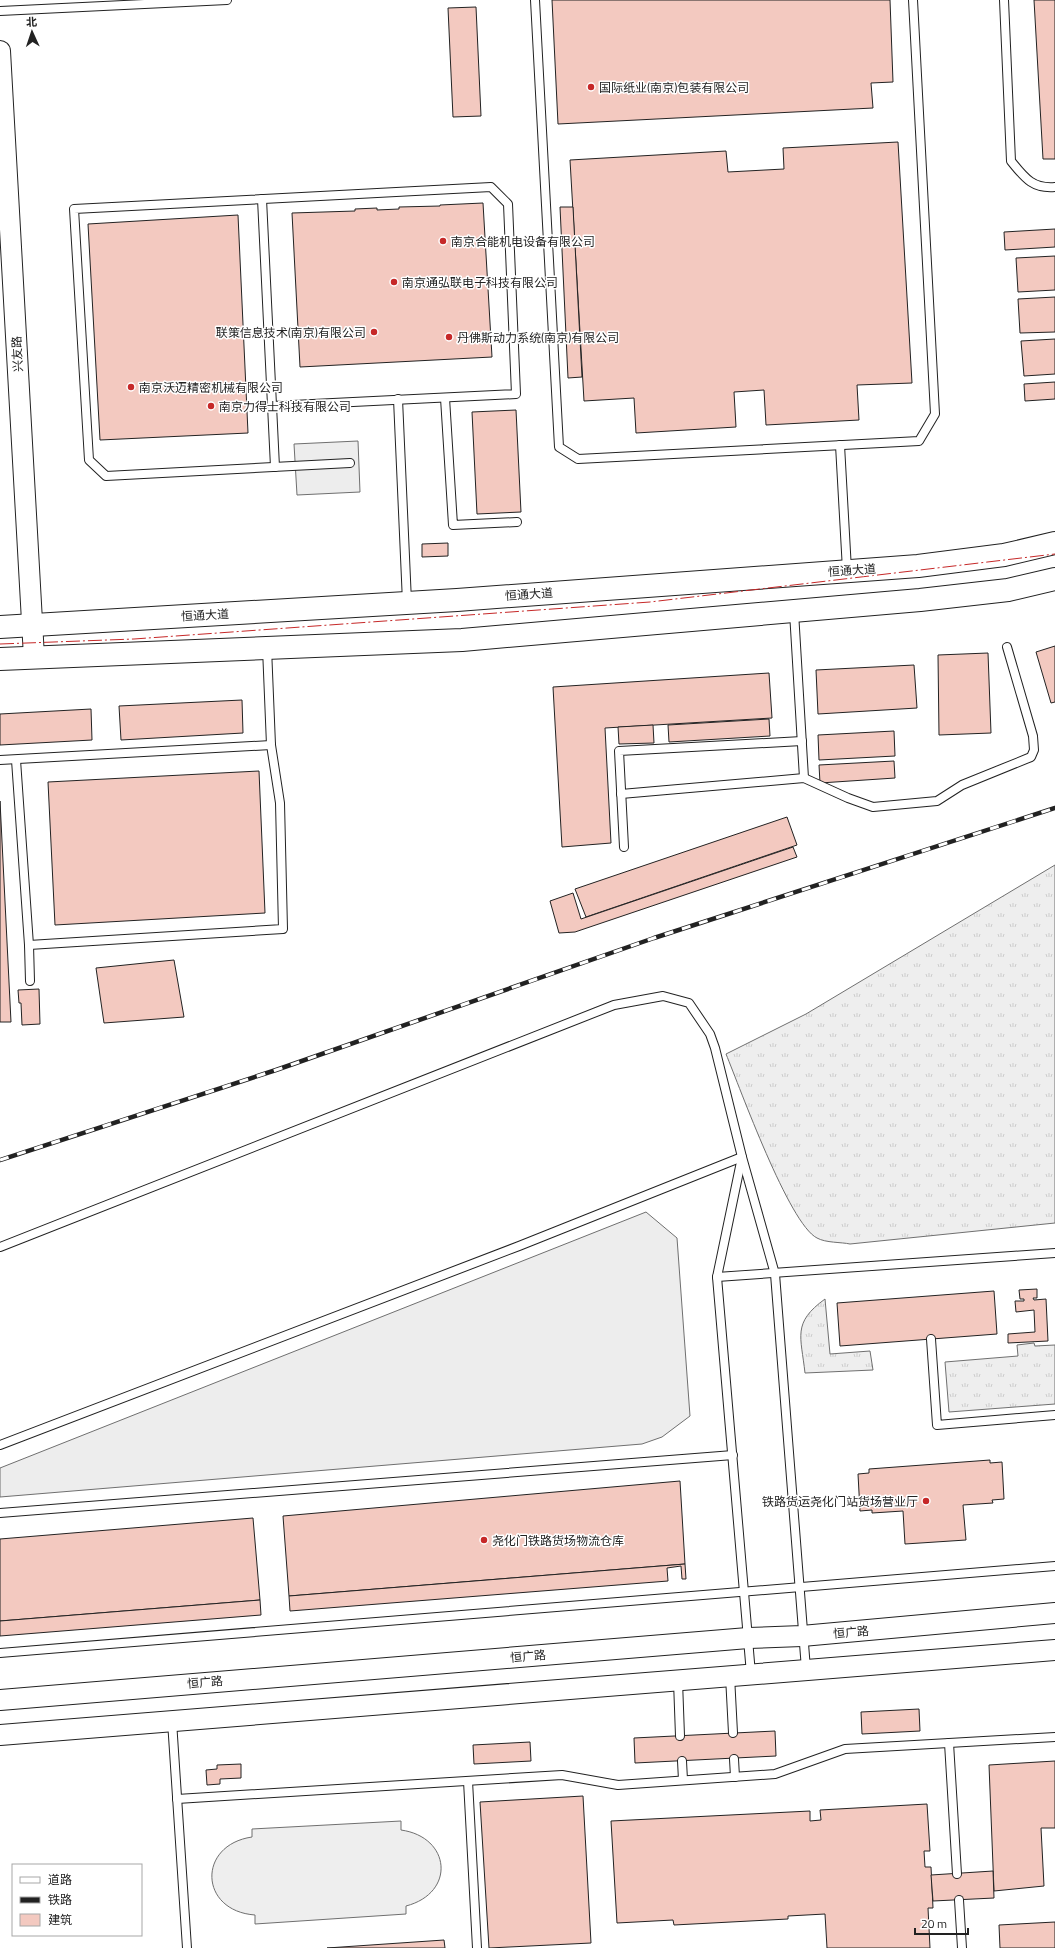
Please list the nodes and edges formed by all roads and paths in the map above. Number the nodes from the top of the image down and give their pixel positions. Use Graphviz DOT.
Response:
graph roads {
  1 [pos="227,0"];
  2 [pos="535,0"];
  3 [pos="913,0"];
  4 [pos="1004,0"];
  5 [pos="0,10"];
  6 [pos="0,51"];
  7 [pos="1055,187"];
  8 [pos="262,199"];
  9 [pos="445,398"];
  10 [pos="398,399"];
  11 [pos="272,406"];
  12 [pos="840,445"];
  13 [pos="350,463"];
  14 [pos="275,467"];
  15 [pos="517,522"];
  16 [pos="1055,543"];
  17 [pos="847,571"];
  18 [pos="1055,579"];
  19 [pos="408,603"];
  20 [pos="794,611"];
  21 [pos="32,626"];
  22 [pos="0,627"];
  23 [pos="1007,647"];
  24 [pos="267,648"];
  25 [pos="34,657"];
  26 [pos="0,659"];
  27 [pos="802,741"];
  28 [pos="271,745"];
  29 [pos="0,760"];
  30 [pos="16,760"];
  31 [pos="804,778"];
  32 [pos="621,794"];
  33 [pos="624,846"];
  34 [pos="29,945"];
  35 [pos="30,981"];
  36 [pos="742,1157"];
  37 [pos="0,1247"];
  38 [pos="1055,1253"];
  39 [pos="776,1274"];
  40 [pos="717,1277"];
  41 [pos="931,1339"];
  42 [pos="1055,1415"];
  43 [pos="0,1445"];
  44 [pos="733,1455"];
  45 [pos="0,1513"];
  46 [pos="1055,1566"];
  47 [pos="800,1588"];
  48 [pos="744,1592"];
  49 [pos="1055,1613"];
  50 [pos="802,1636"];
  51 [pos="748,1638"];
  52 [pos="1055,1650"];
  53 [pos="0,1653"];
  54 [pos="806,1670"];
  55 [pos="751,1674"];
  56 [pos="730,1676"];
  57 [pos="678,1680"];
  58 [pos="0,1700"];
  59 [pos="172,1720"];
  60 [pos="732,1734"];
  61 [pos="0,1735"];
  62 [pos="680,1736"];
  63 [pos="1055,1737"];
  64 [pos="949,1743"];
  65 [pos="734,1758"];
  66 [pos="682,1761"];
  67 [pos="735,1777"];
  68 [pos="683,1780"];
  69 [pos="468,1781"];
  70 [pos="177,1799"];
  71 [pos="957,1874"];
  72 [pos="959,1900"];
  73 [pos="187,1948"];
  74 [pos="476,1948"];
  75 [pos="962,1948"];
  1 -- 5 [label="lane"];
  2 -- 12 [label="lane"];
  3 -- 12 [label="lane"];
  4 -- 7 [label="lane"];
  6 -- 21 [label="street, 兴友路"];
  8 -- 9 [label="lane"];
  8 -- 11 [label="lane"];
  8 -- 14 [label="lane"];
  9 -- 10 [label="lane"];
  9 -- 15 [label="lane"];
  10 -- 11 [label="lane"];
  10 -- 19 [label="lane"];
  11 -- 14 [label="lane"];
  12 -- 17 [label="lane"];
  13 -- 14 [label="lane"];
  16 -- 17 [label="main road, 恒通大道"];
  17 -- 19 [label="main road, 恒通大道"];
  18 -- 20 [label="main road"];
  19 -- 21 [label="main road, 恒通大道"];
  20 -- 24 [label="main road"];
  20 -- 27 [label="lane"];
  21 -- 22 [label="main road, 恒通大道"];
  21 -- 25 [label="street, 兴友路"];
  23 -- 31 [label="lane"];
  24 -- 25 [label="main road"];
  24 -- 28 [label="lane"];
  25 -- 26 [label="main road"];
  27 -- 31 [label="lane"];
  27 -- 32 [label="lane"];
  28 -- 30 [label="lane"];
  28 -- 34 [label="lane"];
  29 -- 30 [label="lane"];
  30 -- 34 [label="lane"];
  31 -- 32 [label="lane"];
  32 -- 33 [label="lane"];
  34 -- 35 [label="lane"];
  36 -- 37 [label="lane"];
  36 -- 39 [label="lane"];
  36 -- 40 [label="lane"];
  36 -- 43 [label="lane"];
  38 -- 39 [label="lane"];
  39 -- 40 [label="lane"];
  39 -- 47 [label="lane"];
  40 -- 44 [label="lane"];
  41 -- 42 [label="lane"];
  44 -- 45 [label="lane"];
  44 -- 48 [label="lane"];
  46 -- 47 [label="lane"];
  47 -- 48 [label="lane"];
  47 -- 50 [label="lane"];
  48 -- 51 [label="lane"];
  48 -- 53 [label="lane"];
  49 -- 50 [label="street, 恒广路"];
  50 -- 51 [label="street, 恒广路"];
  50 -- 54 [label="lane"];
  51 -- 55 [label="lane"];
  51 -- 58 [label="street, 恒广路"];
  52 -- 54 [label="street"];
  54 -- 55 [label="street"];
  55 -- 56 [label="street"];
  56 -- 57 [label="street"];
  56 -- 60 [label="lane"];
  57 -- 59 [label="street"];
  57 -- 62 [label="lane"];
  59 -- 61 [label="street"];
  59 -- 70 [label="lane"];
  63 -- 64 [label="lane"];
  64 -- 67 [label="lane"];
  64 -- 71 [label="lane"];
  65 -- 67 [label="lane"];
  66 -- 68 [label="lane"];
  67 -- 68 [label="lane"];
  68 -- 69 [label="lane"];
  69 -- 70 [label="lane"];
  69 -- 74 [label="lane"];
  70 -- 73 [label="lane"];
  72 -- 75 [label="lane"];
}
